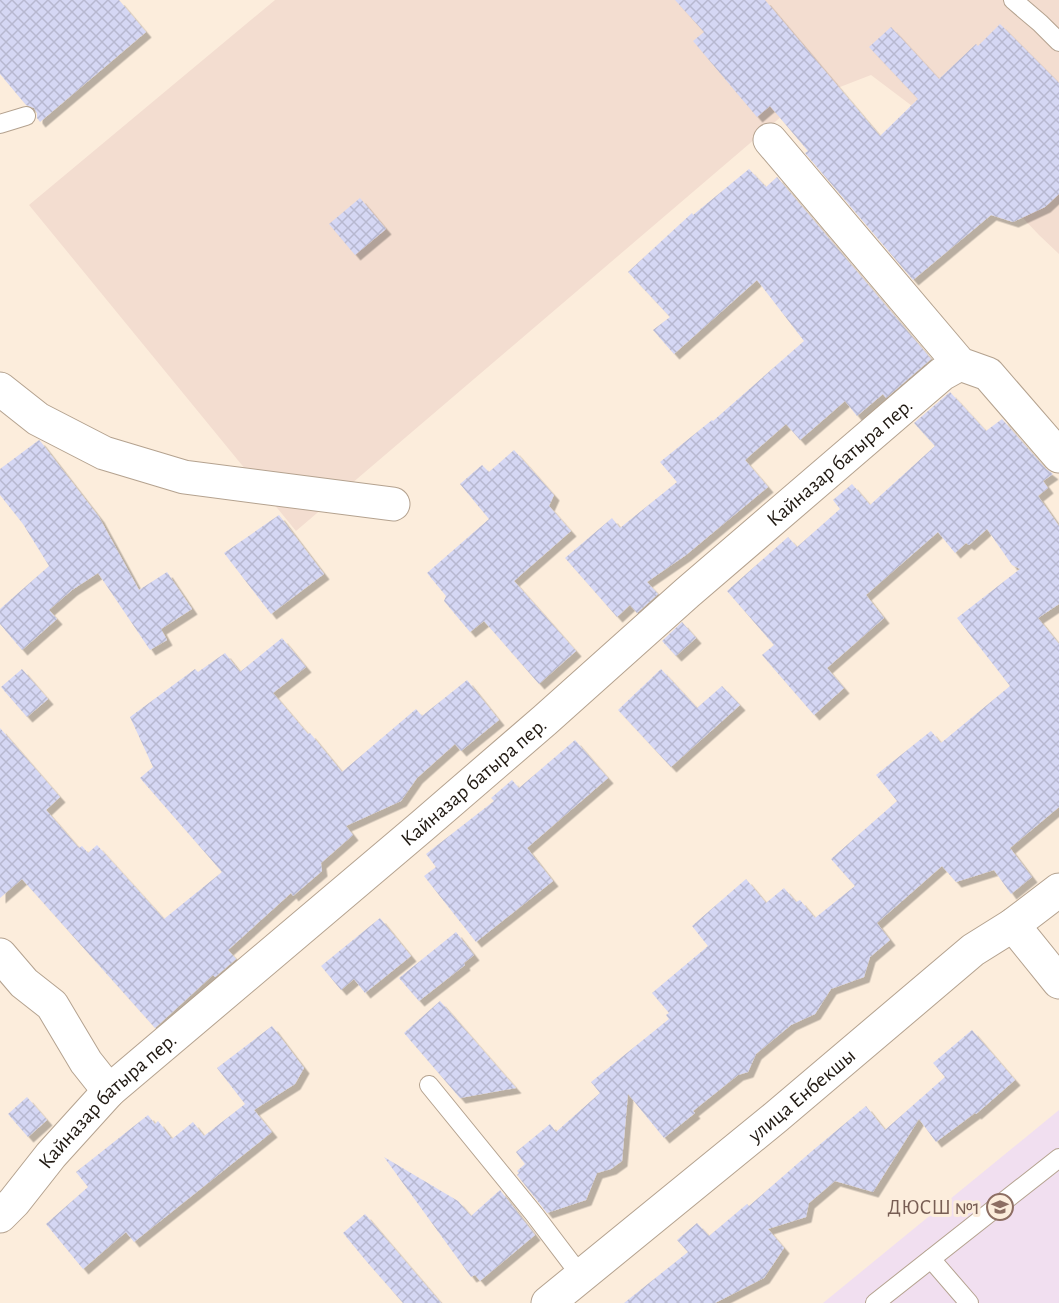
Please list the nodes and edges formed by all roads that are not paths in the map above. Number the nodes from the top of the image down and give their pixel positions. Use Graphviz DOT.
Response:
graph roads {
  1 [pos="1013,0"];
  2 [pos="1059,42"];
  3 [pos="26,116"];
  4 [pos="0,124"];
  5 [pos="771,140"];
  6 [pos="960,364"];
  7 [pos="0,389"];
  8 [pos="1059,456"];
  9 [pos="393,504"];
  10 [pos="1059,890"];
  11 [pos="1013,925"];
  12 [pos="0,955"];
  13 [pos="1059,982"];
  14 [pos="429,1085"];
  15 [pos="109,1091"];
  16 [pos="1059,1158"];
  17 [pos="0,1216"];
  18 [pos="931,1259"];
  19 [pos="581,1276"];
  20 [pos="548,1303"];
  21 [pos="875,1303"];
  22 [pos="969,1303"];
  1 -- 2 [label="lane"];
  3 -- 4 [label="lane"];
  5 -- 6 [label="street"];
  6 -- 8 [label="street"];
  6 -- 15 [label="street, Кайназар батыра пер."];
  7 -- 9 [label="street"];
  10 -- 11 [label="street, улица Енбекшы"];
  11 -- 13 [label="street"];
  11 -- 19 [label="street, улица Енбекшы"];
  12 -- 15 [label="street"];
  14 -- 19 [label="lane"];
  15 -- 17 [label="street, Кайназар батыра пер."];
  16 -- 18 [label="lane"];
  18 -- 21 [label="lane"];
  18 -- 22 [label="lane"];
  19 -- 20 [label="street, улица Енбекшы"];
}
